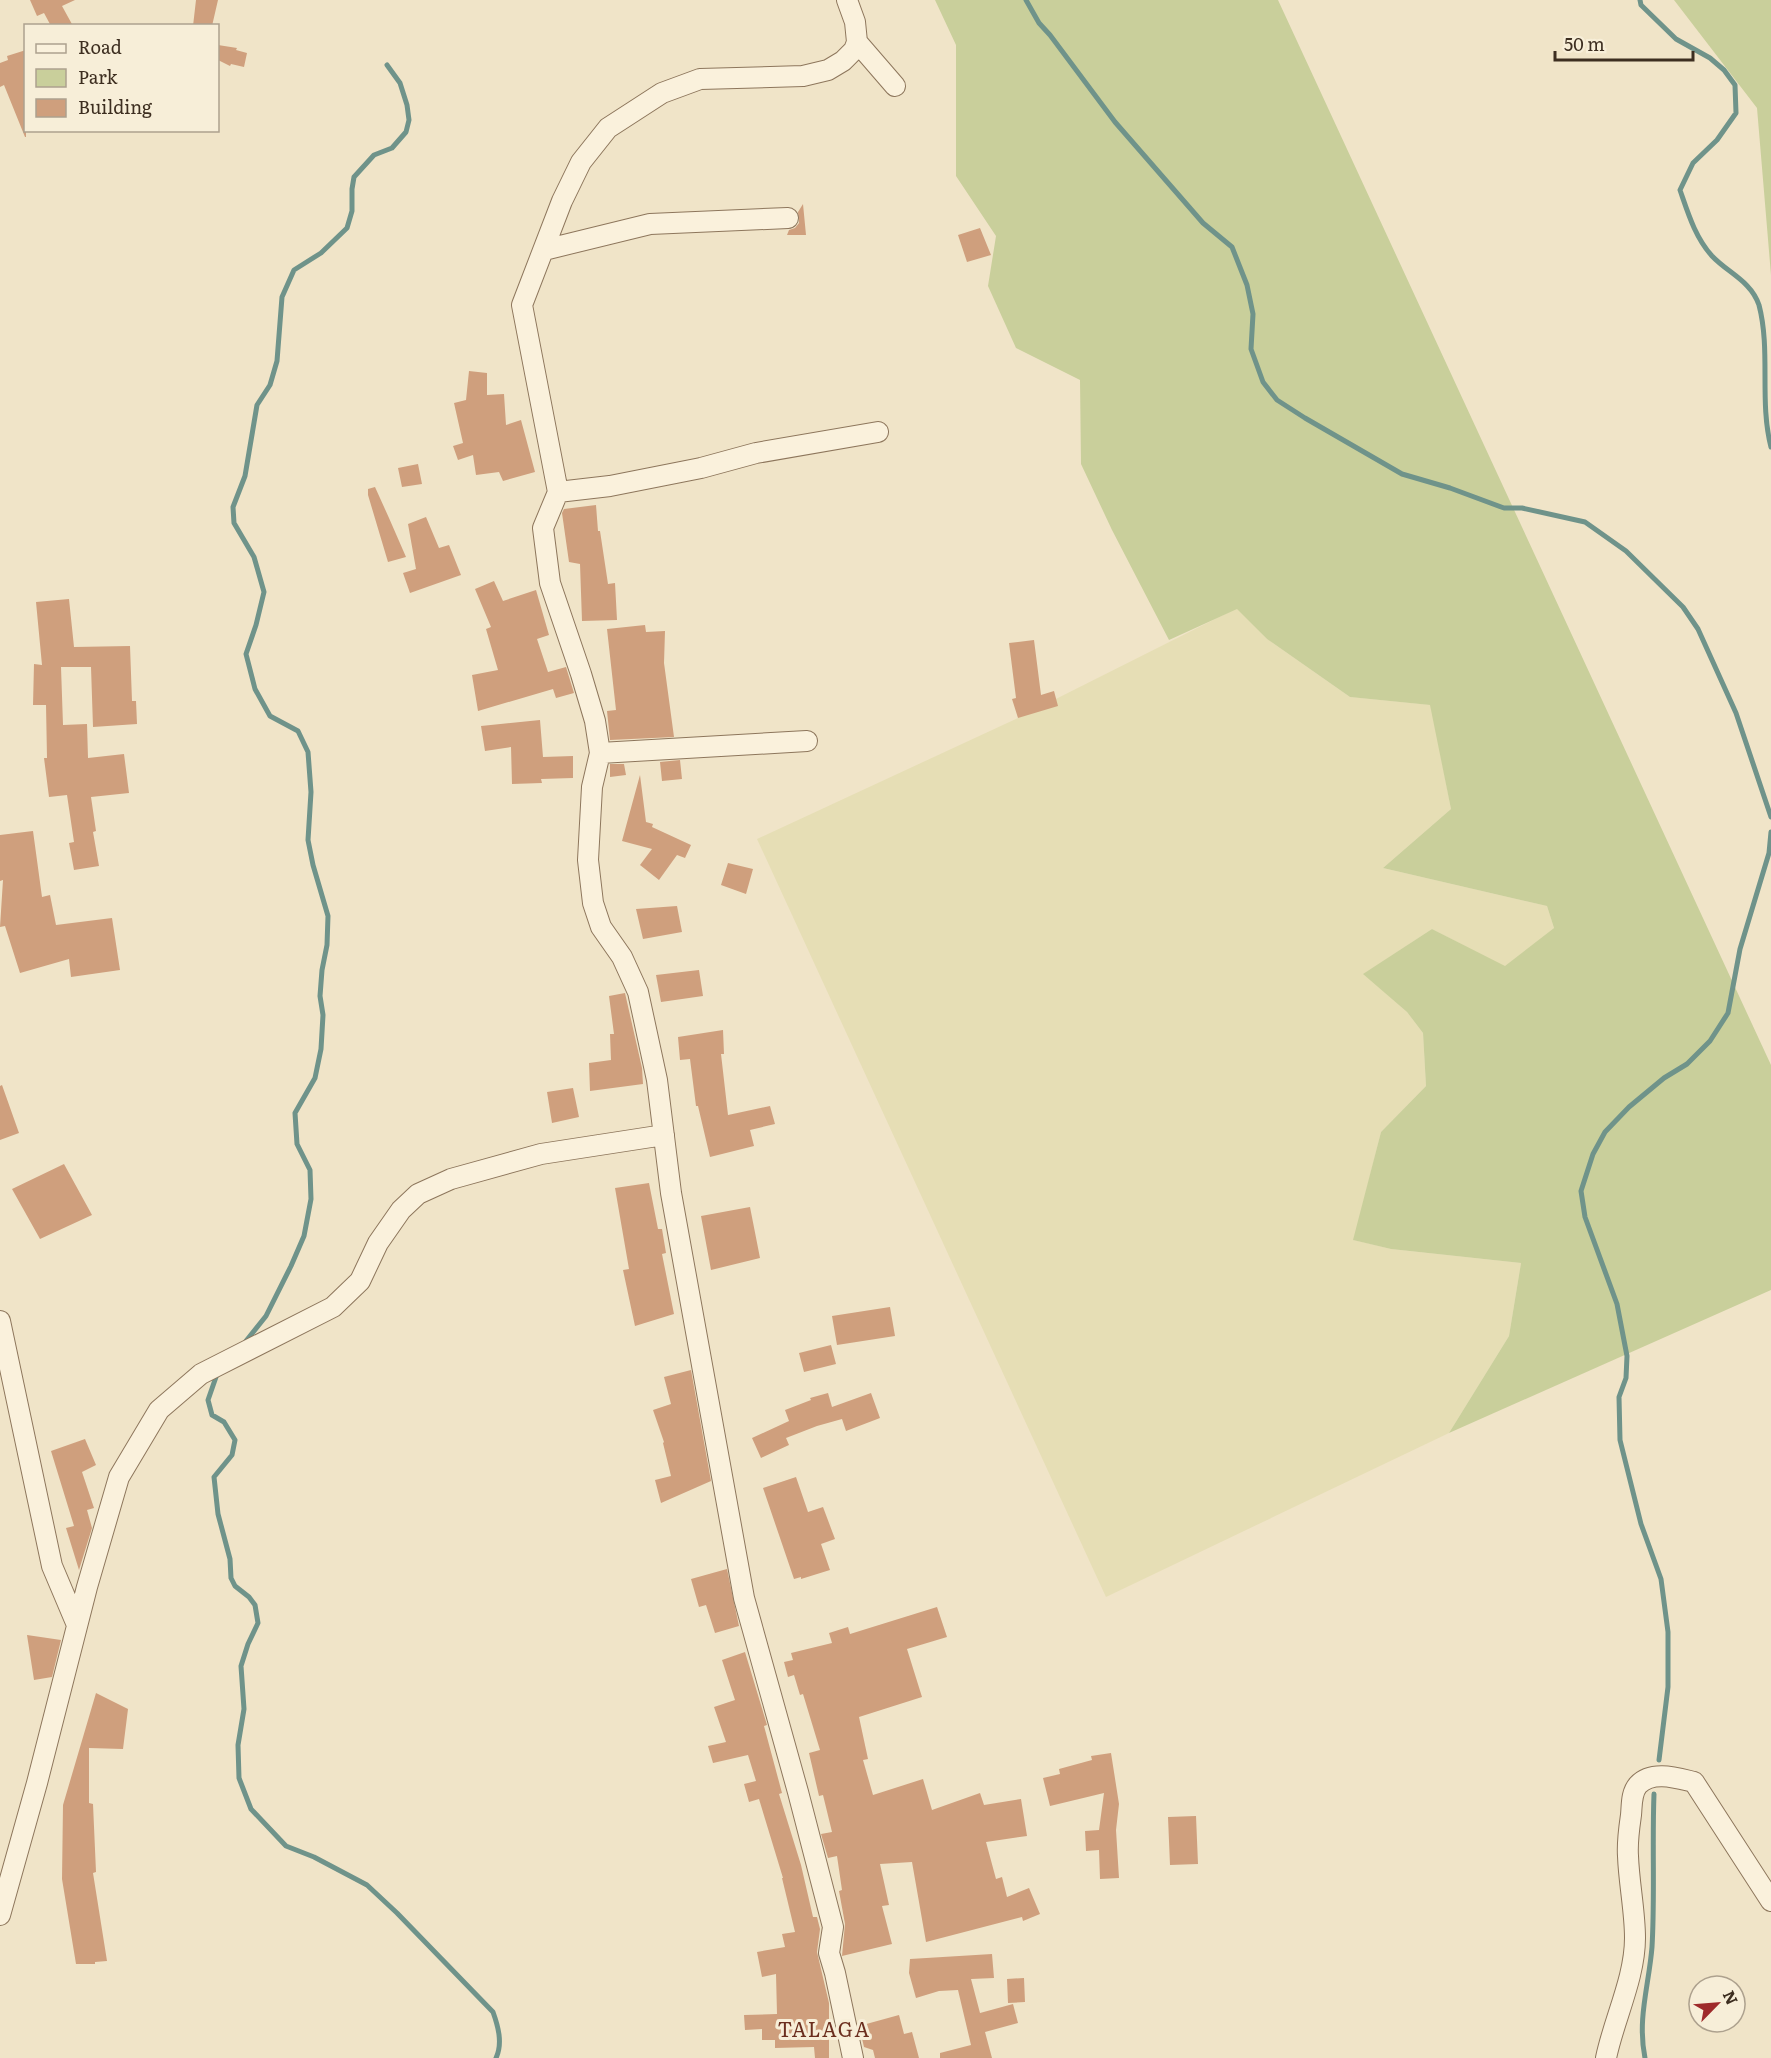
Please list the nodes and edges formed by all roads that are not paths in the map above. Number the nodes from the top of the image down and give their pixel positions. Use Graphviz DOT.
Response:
graph roads {
  1 [pos="847,0"];
  2 [pos="857,42"];
  3 [pos="895,86"];
  4 [pos="788,218"];
  5 [pos="544,250"];
  6 [pos="878,432"];
  7 [pos="558,492"];
  8 [pos="807,741"];
  9 [pos="600,753"];
  10 [pos="664,1135"];
  11 [pos="0,1321"];
  12 [pos="7,1389"];
  13 [pos="77,1625"];
  14 [pos="1771,1901"];
  15 [pos="0,1915"];
  16 [pos="853,2058"];
  17 [pos="1606,2058"];
  1 -- 2 [label="street"];
  2 -- 3 [label="street"];
  2 -- 5 [label="street"];
  4 -- 5 [label="street"];
  5 -- 7 [label="street"];
  6 -- 7 [label="street"];
  7 -- 9 [label="street"];
  8 -- 9 [label="street"];
  9 -- 10 [label="street"];
  10 -- 13 [label="street"];
  10 -- 16 [label="street"];
  11 -- 12 [label="street"];
  12 -- 13 [label="street"];
  13 -- 15 [label="street"];
  14 -- 17 [label="street"];
}
